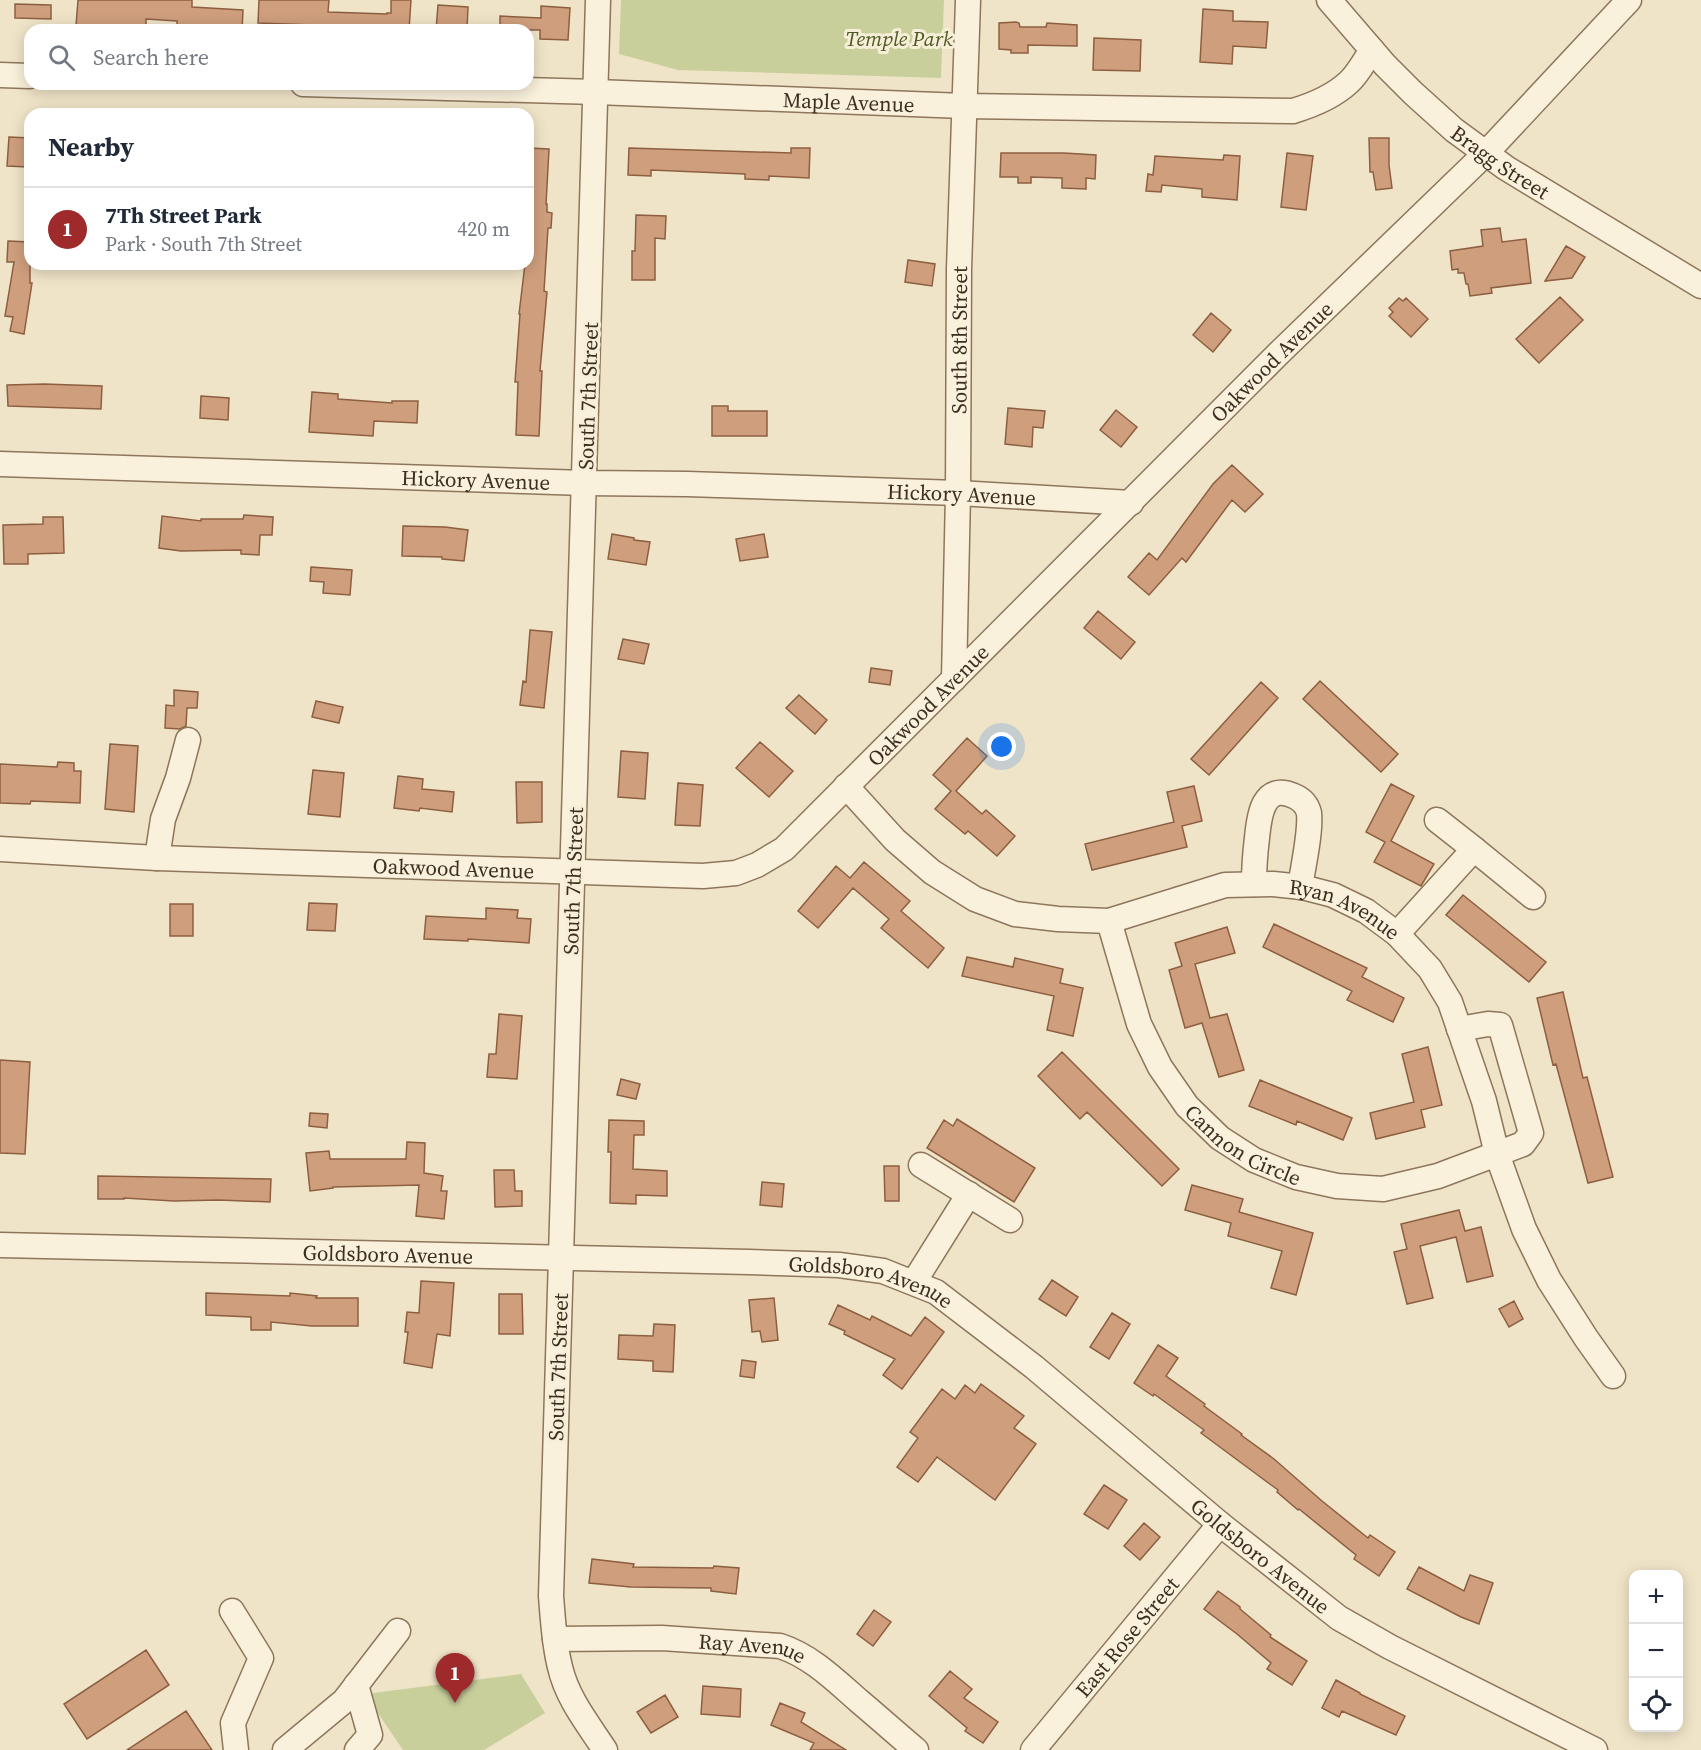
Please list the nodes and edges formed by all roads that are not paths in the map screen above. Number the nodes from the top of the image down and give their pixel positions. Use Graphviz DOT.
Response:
graph roads {
  1 [pos="598,0"];
  2 [pos="968,0"];
  3 [pos="1629,0"];
  4 [pos="1337,5"];
  5 [pos="1372,50"];
  6 [pos="0,75"];
  7 [pos="24,76"];
  8 [pos="523,90"];
  9 [pos="596,92"];
  10 [pos="964,106"];
  11 [pos="1486,153"];
  12 [pos="1701,286"];
  13 [pos="0,464"];
  14 [pos="585,483"];
  15 [pos="958,493"];
  16 [pos="1131,503"];
  17 [pos="954,679"];
  18 [pos="188,740"];
  19 [pos="846,786"];
  20 [pos="1437,820"];
  21 [pos="0,849"];
  22 [pos="1474,849"];
  23 [pos="157,858"];
  24 [pos="573,871"];
  25 [pos="1254,885"];
  26 [pos="1300,887"];
  27 [pos="1533,897"];
  28 [pos="1109,921"];
  29 [pos="1397,934"];
  30 [pos="1459,1029"];
  31 [pos="1497,1155"];
  32 [pos="921,1165"];
  33 [pos="969,1194"];
  34 [pos="1010,1220"];
  35 [pos="0,1245"];
  36 [pos="562,1257"];
  37 [pos="914,1282"];
  38 [pos="1613,1376"];
  39 [pos="1220,1524"];
  40 [pos="231,1611"];
  41 [pos="398,1630"];
  42 [pos="555,1639"];
  43 [pos="356,1685"];
  44 [pos="236,1750"];
  45 [pos="285,1750"];
  46 [pos="357,1750"];
  47 [pos="605,1750"];
  48 [pos="916,1750"];
  49 [pos="1033,1750"];
  50 [pos="1595,1750"];
  1 -- 9 [label="street, South 7th Street"];
  2 -- 10 [label="street, South 8th Street"];
  3 -- 11 [label="street, Oakwood Avenue"];
  4 -- 5 [label="street, Bragg Street"];
  5 -- 10 [label="street, Maple Avenue"];
  5 -- 11 [label="street, Bragg Street"];
  6 -- 7 [label="street"];
  8 -- 9 [label="street, Maple Avenue"];
  9 -- 10 [label="street, Maple Avenue"];
  9 -- 14 [label="street, South 7th Street"];
  10 -- 15 [label="street, South 8th Street"];
  11 -- 12 [label="street, Bragg Street"];
  11 -- 16 [label="street, Oakwood Avenue"];
  13 -- 14 [label="street, Hickory Avenue"];
  14 -- 15 [label="street, Hickory Avenue"];
  14 -- 24 [label="street, South 7th Street"];
  15 -- 16 [label="street, Hickory Avenue"];
  15 -- 17 [label="street, South 8th Street"];
  16 -- 17 [label="street, Oakwood Avenue"];
  17 -- 19 [label="street, Oakwood Avenue"];
  18 -- 23 [label="street"];
  19 -- 24 [label="street, Oakwood Avenue"];
  19 -- 28 [label="street, Ryan Avenue"];
  20 -- 22 [label="street"];
  21 -- 23 [label="street, Oakwood Avenue"];
  22 -- 27 [label="street"];
  22 -- 29 [label="street"];
  23 -- 24 [label="street, Oakwood Avenue"];
  24 -- 36 [label="street, South 7th Street"];
  25 -- 26 [label="street, Ryan Avenue"];
  25 -- 26 [label="street"];
  25 -- 28 [label="street, Ryan Avenue"];
  26 -- 29 [label="street, Ryan Avenue"];
  28 -- 31 [label="street, Cannon Circle"];
  29 -- 30 [label="street, Ryan Avenue"];
  30 -- 31 [label="street, Ryan Avenue"];
  30 -- 31 [label="street, Cannon Circle"];
  31 -- 38 [label="street, Ryan Avenue"];
  32 -- 33 [label="street"];
  33 -- 34 [label="street"];
  33 -- 37 [label="street"];
  35 -- 36 [label="street, Goldsboro Avenue"];
  36 -- 37 [label="street, Goldsboro Avenue"];
  36 -- 42 [label="street, South 7th Street"];
  37 -- 39 [label="street, Goldsboro Avenue"];
  39 -- 49 [label="street, East Rose Street"];
  39 -- 50 [label="street, Goldsboro Avenue"];
  40 -- 44 [label="street"];
  41 -- 43 [label="street"];
  42 -- 47 [label="street, South 7th Street"];
  42 -- 48 [label="street, Ray Avenue"];
  43 -- 45 [label="street"];
  43 -- 46 [label="street"];
}
